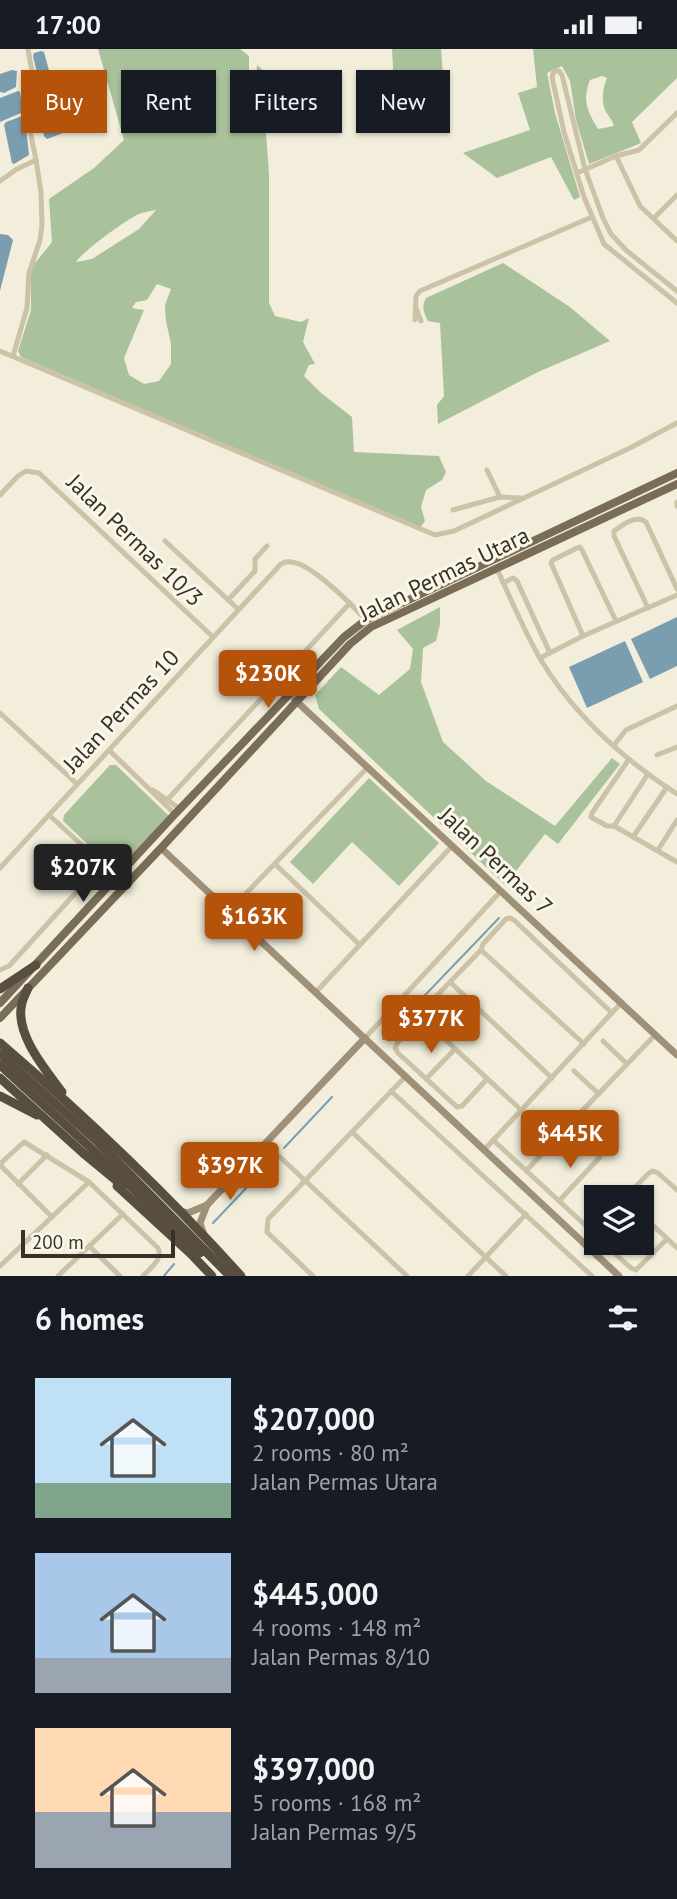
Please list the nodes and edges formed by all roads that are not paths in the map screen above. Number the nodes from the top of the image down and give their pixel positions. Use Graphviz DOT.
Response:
graph roads {
  1 [pos="28,49"];
  2 [pos="677,113"];
  3 [pos="616,156"];
  4 [pos="36,160"];
  5 [pos="585,169"];
  6 [pos="577,173"];
  7 [pos="0,181"];
  8 [pos="677,195"];
  9 [pos="592,217"];
  10 [pos="654,218"];
  11 [pos="677,241"];
  12 [pos="677,291"];
  13 [pos="677,303"];
  14 [pos="418,320"];
  15 [pos="0,351"];
  16 [pos="13,356"];
  17 [pos="677,423"];
  18 [pos="487,470"];
  19 [pos="677,473"];
  20 [pos="677,484"];
  21 [pos="0,495"];
  22 [pos="500,498"];
  23 [pos="524,498"];
  24 [pos="453,510"];
  25 [pos="165,541"];
  26 [pos="267,546"];
  27 [pos="497,569"];
  28 [pos="503,583"];
  29 [pos="677,589"];
  30 [pos="677,595"];
  31 [pos="228,600"];
  32 [pos="350,603"];
  33 [pos="648,608"];
  34 [pos="239,609"];
  35 [pos="366,620"];
  36 [pos="616,621"];
  37 [pos="583,636"];
  38 [pos="213,637"];
  39 [pos="550,653"];
  40 [pos="540,658"];
  41 [pos="289,694"];
  42 [pos="297,701"];
  43 [pos="677,706"];
  44 [pos="0,713"];
  45 [pos="614,745"];
  46 [pos="677,747"];
  47 [pos="109,750"];
  48 [pos="234,754"];
  49 [pos="657,755"];
  50 [pos="629,759"];
  51 [pos="243,760"];
  52 [pos="368,767"];
  53 [pos="648,774"];
  54 [pos="77,784"];
  55 [pos="667,787"];
  56 [pos="150,788"];
  57 [pos="677,794"];
  58 [pos="167,800"];
  59 [pos="177,812"];
  60 [pos="49,815"];
  61 [pos="677,820"];
  62 [pos="614,826"];
  63 [pos="633,837"];
  64 [pos="452,846"];
  65 [pos="162,848"];
  66 [pos="658,850"];
  67 [pos="676,860"];
  68 [pos="275,863"];
  69 [pos="102,865"];
  70 [pos="0,868"];
  71 [pos="117,877"];
  72 [pos="500,891"];
  73 [pos="230,910"];
  74 [pos="360,945"];
  75 [pos="481,950"];
  76 [pos="36,965"];
  77 [pos="0,970"];
  78 [pos="450,982"];
  79 [pos="28,988"];
  80 [pos="0,989"];
  81 [pos="316,992"];
  82 [pos="622,1002"];
  83 [pos="0,1003"];
  84 [pos="612,1013"];
  85 [pos="421,1016"];
  86 [pos="0,1018"];
  87 [pos="655,1034"];
  88 [pos="365,1038"];
  89 [pos="603,1041"];
  90 [pos="0,1043"];
  91 [pos="584,1044"];
  92 [pos="455,1049"];
  93 [pos="3,1053"];
  94 [pos="677,1055"];
  95 [pos="627,1064"];
  96 [pos="0,1065"];
  97 [pos="574,1071"];
  98 [pos="406,1076"];
  99 [pos="0,1078"];
  100 [pos="551,1078"];
  101 [pos="426,1079"];
  102 [pos="487,1079"];
  103 [pos="32,1088"];
  104 [pos="391,1091"];
  105 [pos="599,1094"];
  106 [pos="0,1096"];
  107 [pos="69,1103"];
  108 [pos="521,1110"];
  109 [pos="580,1113"];
  110 [pos="48,1121"];
  111 [pos="568,1126"];
  112 [pos="352,1132"];
  113 [pos="494,1140"];
  114 [pos="266,1144"];
  115 [pos="484,1150"];
  116 [pos="83,1153"];
  117 [pos="47,1155"];
  118 [pos="600,1157"];
  119 [pos="526,1171"];
  120 [pos="305,1181"];
  121 [pos="89,1182"];
  122 [pos="18,1184"];
  123 [pos="637,1185"];
  124 [pos="677,1190"];
  125 [pos="559,1201"];
  126 [pos="207,1205"];
  127 [pos="179,1211"];
  128 [pos="123,1214"];
  129 [pos="526,1214"];
  130 [pos="51,1217"];
  131 [pos="584,1223"];
  132 [pos="171,1224"];
  133 [pos="654,1227"];
  134 [pos="667,1239"];
  135 [pos="206,1240"];
  136 [pos="89,1246"];
  137 [pos="677,1248"];
  138 [pos="654,1252"];
  139 [pos="616,1255"];
  140 [pos="652,1255"];
  141 [pos="486,1257"];
  142 [pos="0,1266"];
  143 [pos="58,1276"];
  144 [pos="120,1276"];
  145 [pos="143,1276"];
  146 [pos="212,1276"];
  147 [pos="222,1276"];
  148 [pos="230,1276"];
  149 [pos="241,1276"];
  150 [pos="313,1276"];
  151 [pos="407,1276"];
  152 [pos="468,1276"];
  153 [pos="506,1276"];
  154 [pos="593,1276"];
  155 [pos="619,1276"];
  1 -- 4 [label="street"];
  2 -- 3 [label="street"];
  3 -- 5 [label="street"];
  3 -- 10 [label="street"];
  4 -- 7 [label="street"];
  4 -- 16 [label="street"];
  5 -- 6 [label="street"];
  5 -- 6 [label="street"];
  5 -- 12 [label="street"];
  6 -- 9 [label="street"];
  8 -- 10 [label="street"];
  9 -- 13 [label="street"];
  9 -- 14 [label="street"];
  10 -- 11 [label="street"];
  15 -- 16 [label="street"];
  16 -- 23 [label="street"];
  17 -- 23 [label="street"];
  18 -- 22 [label="street"];
  19 -- 35 [label="main road, Jalan Permas Utara"];
  20 -- 27 [label="main road, Jalan Permas Utara"];
  21 -- 38 [label="street, Jalan Permas 10/3"];
  22 -- 23 [label="street"];
  22 -- 24 [label="street"];
  25 -- 31 [label="street"];
  26 -- 31 [label="street"];
  27 -- 28 [label="street"];
  27 -- 42 [label="main road, Jalan Permas Utara"];
  28 -- 39 [label="street"];
  28 -- 40 [label="street"];
  29 -- 33 [label="street"];
  30 -- 33 [label="street"];
  31 -- 34 [label="street"];
  32 -- 34 [label="street, Jalan Permas 10"];
  32 -- 35 [label="street, Jalan Permas 10"];
  32 -- 58 [label="street"];
  33 -- 36 [label="street"];
  34 -- 38 [label="street, Jalan Permas 10"];
  35 -- 41 [label="main road, Jalan Permas Utara"];
  36 -- 37 [label="street"];
  36 -- 37 [label="street"];
  37 -- 39 [label="street"];
  38 -- 47 [label="street, Jalan Permas 10"];
  39 -- 40 [label="street"];
  40 -- 45 [label="street"];
  41 -- 42 [label="street, Jalan Permas 7"];
  41 -- 48 [label="main road, Jalan Permas Utara"];
  42 -- 51 [label="main road, Jalan Permas Utara"];
  42 -- 52 [label="street, Jalan Permas 7"];
  43 -- 45 [label="street"];
  44 -- 54 [label="street"];
  45 -- 50 [label="street"];
  46 -- 49 [label="street"];
  47 -- 54 [label="street, Jalan Permas 10"];
  47 -- 56 [label="street"];
  48 -- 51 [label="main road"];
  48 -- 59 [label="main road, Jalan Permas Utara"];
  50 -- 53 [label="street"];
  50 -- 62 [label="street"];
  51 -- 65 [label="main road, Jalan Permas Utara"];
  52 -- 64 [label="street, Jalan Permas 7"];
  52 -- 68 [label="street"];
  53 -- 55 [label="street"];
  53 -- 62 [label="street"];
  54 -- 60 [label="street, Jalan Permas 10"];
  55 -- 57 [label="street"];
  55 -- 63 [label="street"];
  56 -- 58 [label="street"];
  56 -- 59 [label="street"];
  58 -- 59 [label="street"];
  59 -- 71 [label="main road, Jalan Permas Utara"];
  60 -- 69 [label="street"];
  60 -- 70 [label="street, Jalan Permas 10"];
  61 -- 66 [label="street"];
  62 -- 63 [label="street"];
  63 -- 66 [label="street"];
  64 -- 72 [label="street, Jalan Permas 7"];
  64 -- 74 [label="street"];
  65 -- 73 [label="street"];
  65 -- 79 [label="main road, Jalan Permas Utara"];
  66 -- 67 [label="street"];
  68 -- 73 [label="street"];
  68 -- 74 [label="street"];
  69 -- 71 [label="street"];
  69 -- 77 [label="street"];
  71 -- 76 [label="main road, Jalan Permas Utara"];
  72 -- 82 [label="street, Jalan Permas 7"];
  72 -- 88 [label="street"];
  73 -- 81 [label="street"];
  74 -- 81 [label="street"];
  75 -- 78 [label="street"];
  75 -- 84 [label="street"];
  75 -- 91 [label="street"];
  76 -- 80 [label="highway"];
  76 -- 83 [label="main road, Jalan Permas Utara"];
  78 -- 85 [label="street"];
  78 -- 100 [label="street"];
  79 -- 86 [label="main road, Jalan Permas Utara"];
  79 -- 107 [label="highway"];
  81 -- 88 [label="street"];
  82 -- 84 [label="street"];
  82 -- 87 [label="street, Jalan Permas 7"];
  84 -- 91 [label="street"];
  85 -- 92 [label="street"];
  85 -- 101 [label="street"];
  87 -- 94 [label="street, Jalan Permas 7"];
  87 -- 95 [label="street"];
  88 -- 98 [label="street"];
  88 -- 114 [label="street"];
  89 -- 95 [label="street"];
  90 -- 93 [label="highway"];
  91 -- 100 [label="street"];
  92 -- 101 [label="street"];
  92 -- 102 [label="street"];
  93 -- 103 [label="highway"];
  93 -- 107 [label="highway"];
  95 -- 105 [label="street"];
  96 -- 103 [label="highway"];
  97 -- 105 [label="street"];
  98 -- 104 [label="street"];
  98 -- 115 [label="street"];
  99 -- 110 [label="highway"];
  100 -- 108 [label="street"];
  101 -- 102 [label="street"];
  102 -- 108 [label="street"];
  103 -- 132 [label="highway"];
  103 -- 148 [label="highway"];
  104 -- 112 [label="street"];
  104 -- 129 [label="street"];
  105 -- 109 [label="street"];
  106 -- 110 [label="highway"];
  107 -- 127 [label="highway"];
  108 -- 113 [label="street"];
  110 -- 116 [label="highway"];
  111 -- 119 [label="street"];
  112 -- 120 [label="street"];
  112 -- 141 [label="street"];
  113 -- 115 [label="street"];
  113 -- 119 [label="street"];
  114 -- 120 [label="street"];
  114 -- 126 [label="street"];
  115 -- 155 [label="street"];
  116 -- 132 [label="highway"];
  116 -- 146 [label="highway"];
  117 -- 121 [label="street"];
  117 -- 122 [label="street"];
  117 -- 122 [label="street"];
  118 -- 125 [label="street"];
  119 -- 125 [label="street"];
  120 -- 150 [label="street"];
  120 -- 151 [label="street"];
  121 -- 128 [label="street"];
  121 -- 130 [label="street"];
  122 -- 130 [label="street"];
  123 -- 124 [label="street"];
  125 -- 131 [label="street"];
  126 -- 127 [label="street"];
  126 -- 135 [label="street"];
  127 -- 135 [label="highway"];
  128 -- 136 [label="street"];
  128 -- 145 [label="street"];
  129 -- 141 [label="street"];
  129 -- 154 [label="street"];
  130 -- 142 [label="street"];
  132 -- 147 [label="highway"];
  133 -- 134 [label="street"];
  134 -- 137 [label="street"];
  134 -- 138 [label="street"];
  135 -- 149 [label="highway"];
  136 -- 143 [label="street"];
  136 -- 144 [label="street"];
  139 -- 140 [label="street"];
  141 -- 152 [label="street"];
  141 -- 153 [label="street"];
}
